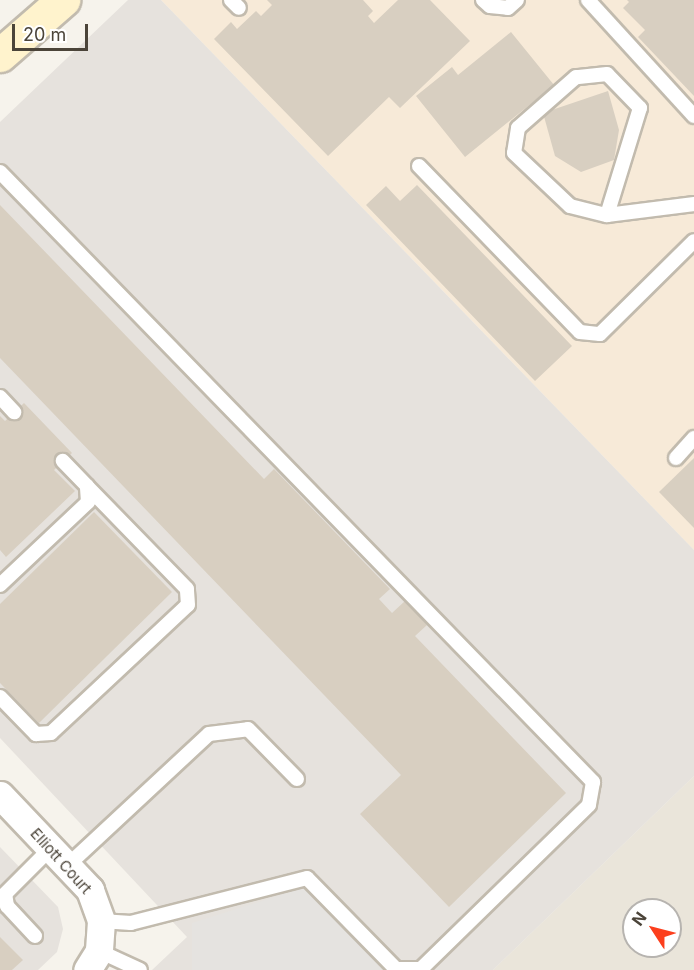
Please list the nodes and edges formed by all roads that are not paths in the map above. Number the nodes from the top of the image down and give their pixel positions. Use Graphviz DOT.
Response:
graph roads {
  1 [pos="63,0"];
  2 [pos="483,0"];
  3 [pos="517,0"];
  4 [pos="588,0"];
  5 [pos="0,55"];
  6 [pos="694,116"];
  7 [pos="419,166"];
  8 [pos="0,172"];
  9 [pos="694,204"];
  10 [pos="607,215"];
  11 [pos="694,241"];
  12 [pos="0,397"];
  13 [pos="14,412"];
  14 [pos="694,438"];
  15 [pos="676,458"];
  16 [pos="63,461"];
  17 [pos="87,486"];
  18 [pos="3,576"];
  19 [pos="0,697"];
  20 [pos="297,779"];
  21 [pos="1,799"];
  22 [pos="59,857"];
  23 [pos="101,921"];
  24 [pos="35,936"];
  25 [pos="93,961"];
  26 [pos="140,970"];
  1 -- 5 [label="main road"];
  2 -- 3 [label="lane"];
  4 -- 6 [label="lane"];
  7 -- 11 [label="lane"];
  8 -- 23 [label="lane"];
  9 -- 10 [label="lane"];
  10 -- 10 [label="lane"];
  12 -- 13 [label="lane"];
  14 -- 15 [label="lane"];
  16 -- 17 [label="lane"];
  17 -- 18 [label="lane"];
  17 -- 19 [label="lane"];
  20 -- 22 [label="lane"];
  21 -- 22 [label="street, Elliott Court"];
  22 -- 23 [label="street, Elliott Court"];
  22 -- 24 [label="lane"];
  23 -- 25 [label="street, Elliott Court"];
  25 -- 26 [label="lane"];
}
